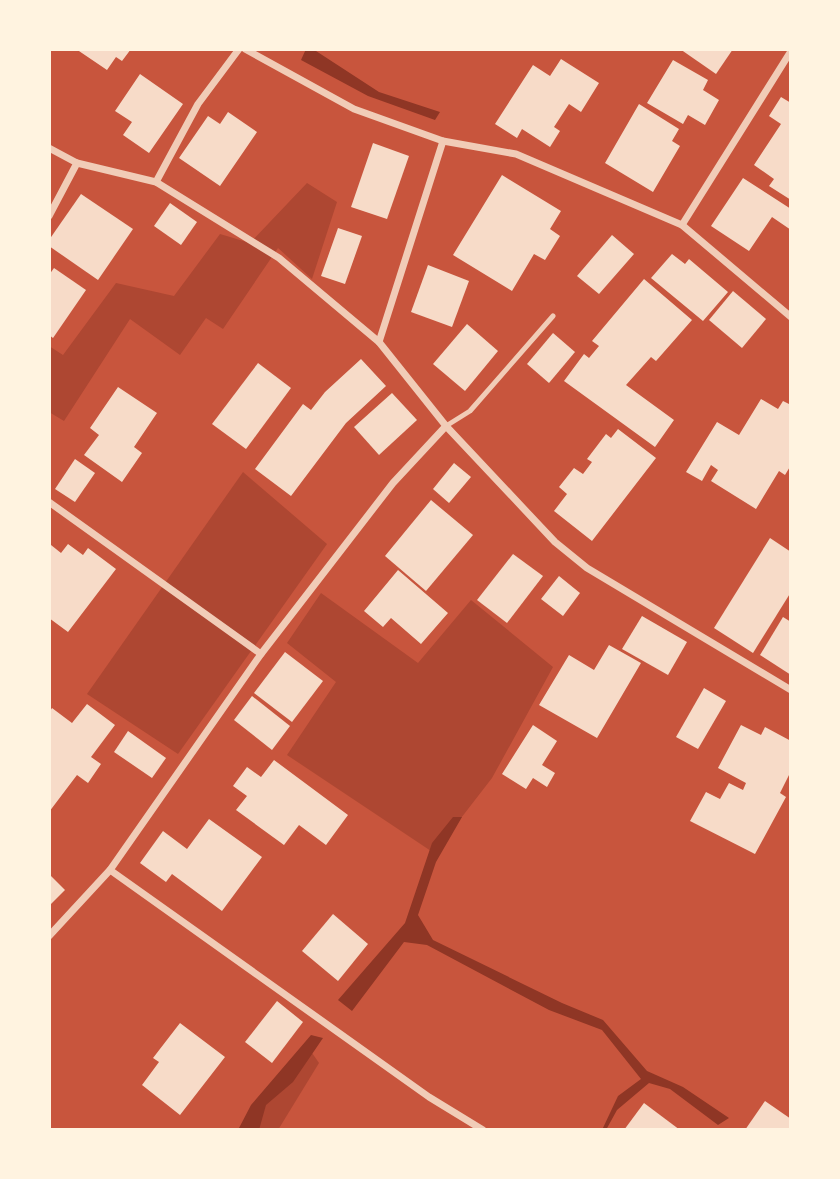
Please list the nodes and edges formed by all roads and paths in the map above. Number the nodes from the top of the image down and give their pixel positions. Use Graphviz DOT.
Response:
graph roads {
  1 [pos="239,49"];
  2 [pos="245,49"];
  3 [pos="791,51"];
  4 [pos="443,141"];
  5 [pos="49,148"];
  6 [pos="77,163"];
  7 [pos="156,182"];
  8 [pos="49,216"];
  9 [pos="682,225"];
  10 [pos="553,316"];
  11 [pos="791,317"];
  12 [pos="379,342"];
  13 [pos="446,426"];
  14 [pos="49,502"];
  15 [pos="261,654"];
  16 [pos="791,690"];
  17 [pos="110,870"];
  18 [pos="49,936"];
  19 [pos="483,1130"];
  1 -- 7 [label="street"];
  2 -- 4 [label="street"];
  3 -- 9 [label="street"];
  4 -- 9 [label="street"];
  4 -- 12 [label="street"];
  5 -- 6 [label="street"];
  6 -- 7 [label="street"];
  6 -- 8 [label="street"];
  7 -- 12 [label="street"];
  9 -- 11 [label="street"];
  10 -- 13 [label="lane"];
  12 -- 13 [label="street"];
  13 -- 15 [label="street"];
  13 -- 16 [label="street"];
  14 -- 15 [label="street"];
  15 -- 17 [label="street"];
  17 -- 18 [label="street"];
  17 -- 19 [label="street"];
}
